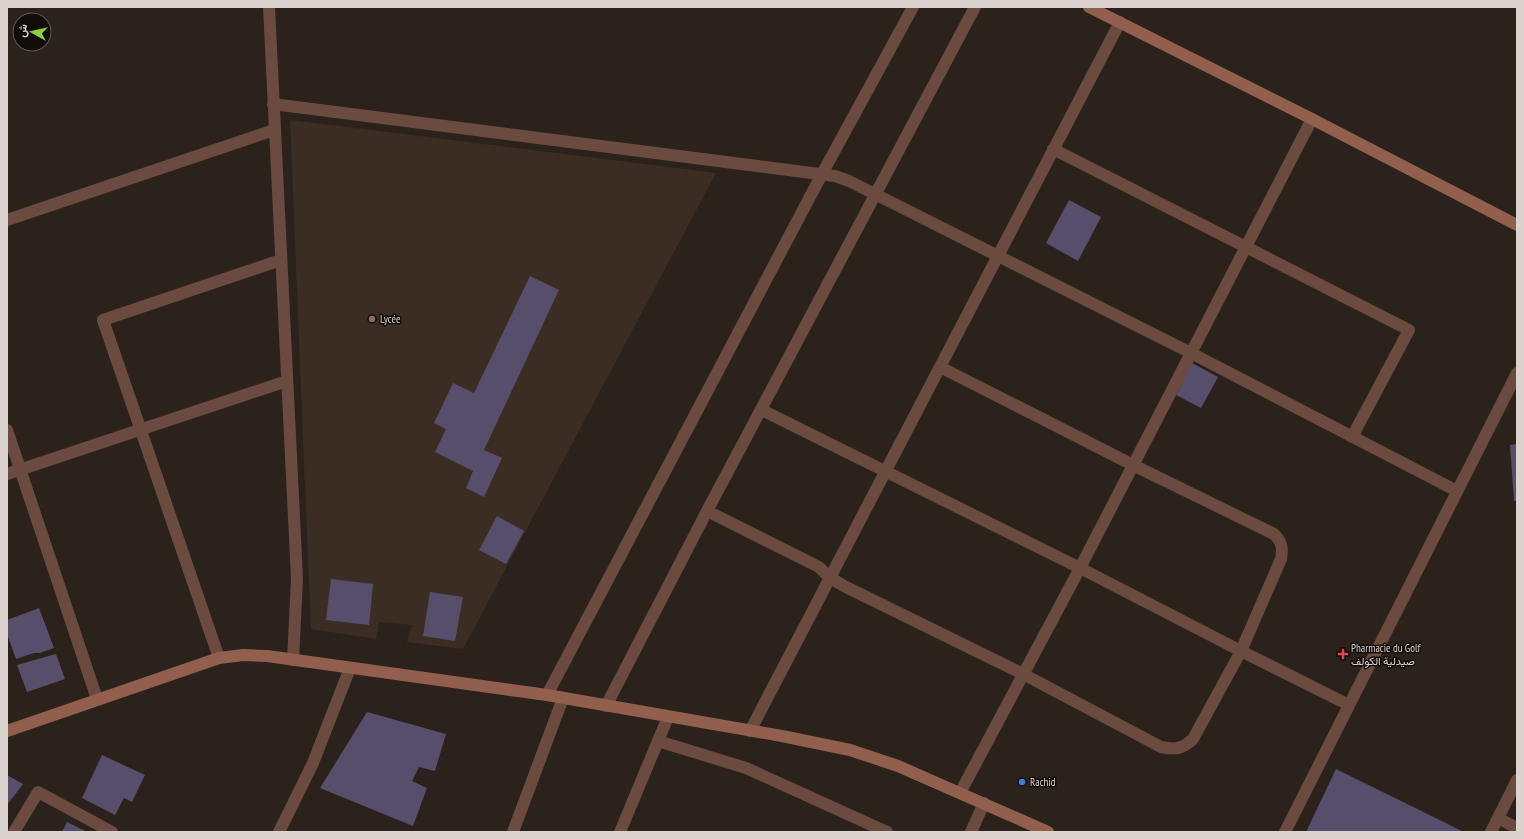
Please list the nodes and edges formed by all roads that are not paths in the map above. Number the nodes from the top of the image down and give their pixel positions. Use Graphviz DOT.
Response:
graph roads {
  1 [pos="269,7"];
  2 [pos="913,7"];
  3 [pos="975,7"];
  4 [pos="1089,7"];
  5 [pos="1120,22"];
  6 [pos="273,104"];
  7 [pos="1312,119"];
  8 [pos="274,130"];
  9 [pos="1053,149"];
  10 [pos="822,174"];
  11 [pos="874,194"];
  12 [pos="7,220"];
  13 [pos="1517,225"];
  14 [pos="1246,248"];
  15 [pos="998,256"];
  16 [pos="281,260"];
  17 [pos="1191,353"];
  18 [pos="940,367"];
  19 [pos="1517,374"];
  20 [pos="287,381"];
  21 [pos="762,410"];
  22 [pos="141,429"];
  23 [pos="7,430"];
  24 [pos="1352,437"];
  25 [pos="1133,465"];
  26 [pos="20,470"];
  27 [pos="884,472"];
  28 [pos="7,474"];
  29 [pos="1457,491"];
  30 [pos="707,511"];
  31 [pos="1080,568"];
  32 [pos="829,576"];
  33 [pos="1241,651"];
  34 [pos="219,658"];
  35 [pos="293,660"];
  36 [pos="350,668"];
  37 [pos="1023,674"];
  38 [pos="547,695"];
  39 [pos="563,698"];
  40 [pos="97,699"];
  41 [pos="1349,705"];
  42 [pos="606,706"];
  43 [pos="668,717"];
  44 [pos="7,731"];
  45 [pos="750,731"];
  46 [pos="658,741"];
  47 [pos="1517,780"];
  48 [pos="960,793"];
  49 [pos="984,803"];
  50 [pos="1498,818"];
  51 [pos="1517,828"];
  52 [pos="14,832"];
  53 [pos="112,832"];
  54 [pos="279,832"];
  55 [pos="513,832"];
  56 [pos="620,832"];
  57 [pos="887,832"];
  58 [pos="970,832"];
  59 [pos="1048,832"];
  60 [pos="1285,832"];
  61 [pos="1491,832"];
  1 -- 6 [label="street"];
  2 -- 10 [label="street"];
  3 -- 11 [label="street"];
  4 -- 5 [label="street"];
  5 -- 7 [label="street"];
  5 -- 9 [label="street"];
  6 -- 8 [label="street"];
  6 -- 10 [label="street"];
  7 -- 13 [label="street"];
  7 -- 14 [label="street"];
  8 -- 12 [label="street"];
  8 -- 16 [label="street"];
  9 -- 14 [label="street"];
  9 -- 15 [label="street"];
  10 -- 11 [label="street"];
  10 -- 38 [label="street"];
  11 -- 15 [label="street"];
  11 -- 21 [label="street"];
  14 -- 17 [label="street"];
  14 -- 24 [label="street"];
  15 -- 17 [label="street"];
  15 -- 18 [label="street"];
  16 -- 20 [label="street"];
  16 -- 22 [label="street"];
  17 -- 24 [label="street"];
  17 -- 25 [label="street"];
  18 -- 25 [label="street"];
  18 -- 27 [label="street"];
  19 -- 29 [label="street"];
  20 -- 22 [label="street"];
  20 -- 35 [label="street"];
  21 -- 27 [label="street"];
  21 -- 30 [label="street"];
  22 -- 26 [label="street"];
  22 -- 34 [label="street"];
  23 -- 26 [label="street"];
  24 -- 29 [label="street"];
  25 -- 31 [label="street"];
  25 -- 33 [label="street"];
  26 -- 28 [label="street"];
  26 -- 40 [label="street"];
  27 -- 31 [label="street"];
  27 -- 32 [label="street"];
  29 -- 41 [label="street"];
  30 -- 32 [label="street"];
  30 -- 42 [label="street"];
  31 -- 33 [label="street"];
  31 -- 37 [label="street"];
  32 -- 37 [label="street"];
  32 -- 45 [label="street"];
  33 -- 37 [label="street"];
  33 -- 41 [label="street"];
  34 -- 35 [label="street"];
  34 -- 40 [label="street"];
  35 -- 36 [label="street"];
  36 -- 38 [label="street"];
  36 -- 54 [label="street"];
  37 -- 48 [label="street"];
  38 -- 39 [label="street"];
  39 -- 42 [label="street"];
  39 -- 55 [label="street"];
  40 -- 44 [label="street"];
  41 -- 60 [label="street"];
  42 -- 43 [label="street"];
  43 -- 45 [label="street"];
  43 -- 46 [label="street"];
  45 -- 48 [label="street"];
  46 -- 56 [label="street"];
  46 -- 57 [label="street"];
  47 -- 50 [label="street"];
  48 -- 49 [label="street"];
  49 -- 58 [label="street"];
  49 -- 59 [label="street"];
  50 -- 51 [label="street"];
  50 -- 61 [label="street"];
  52 -- 53 [label="street"];
}
